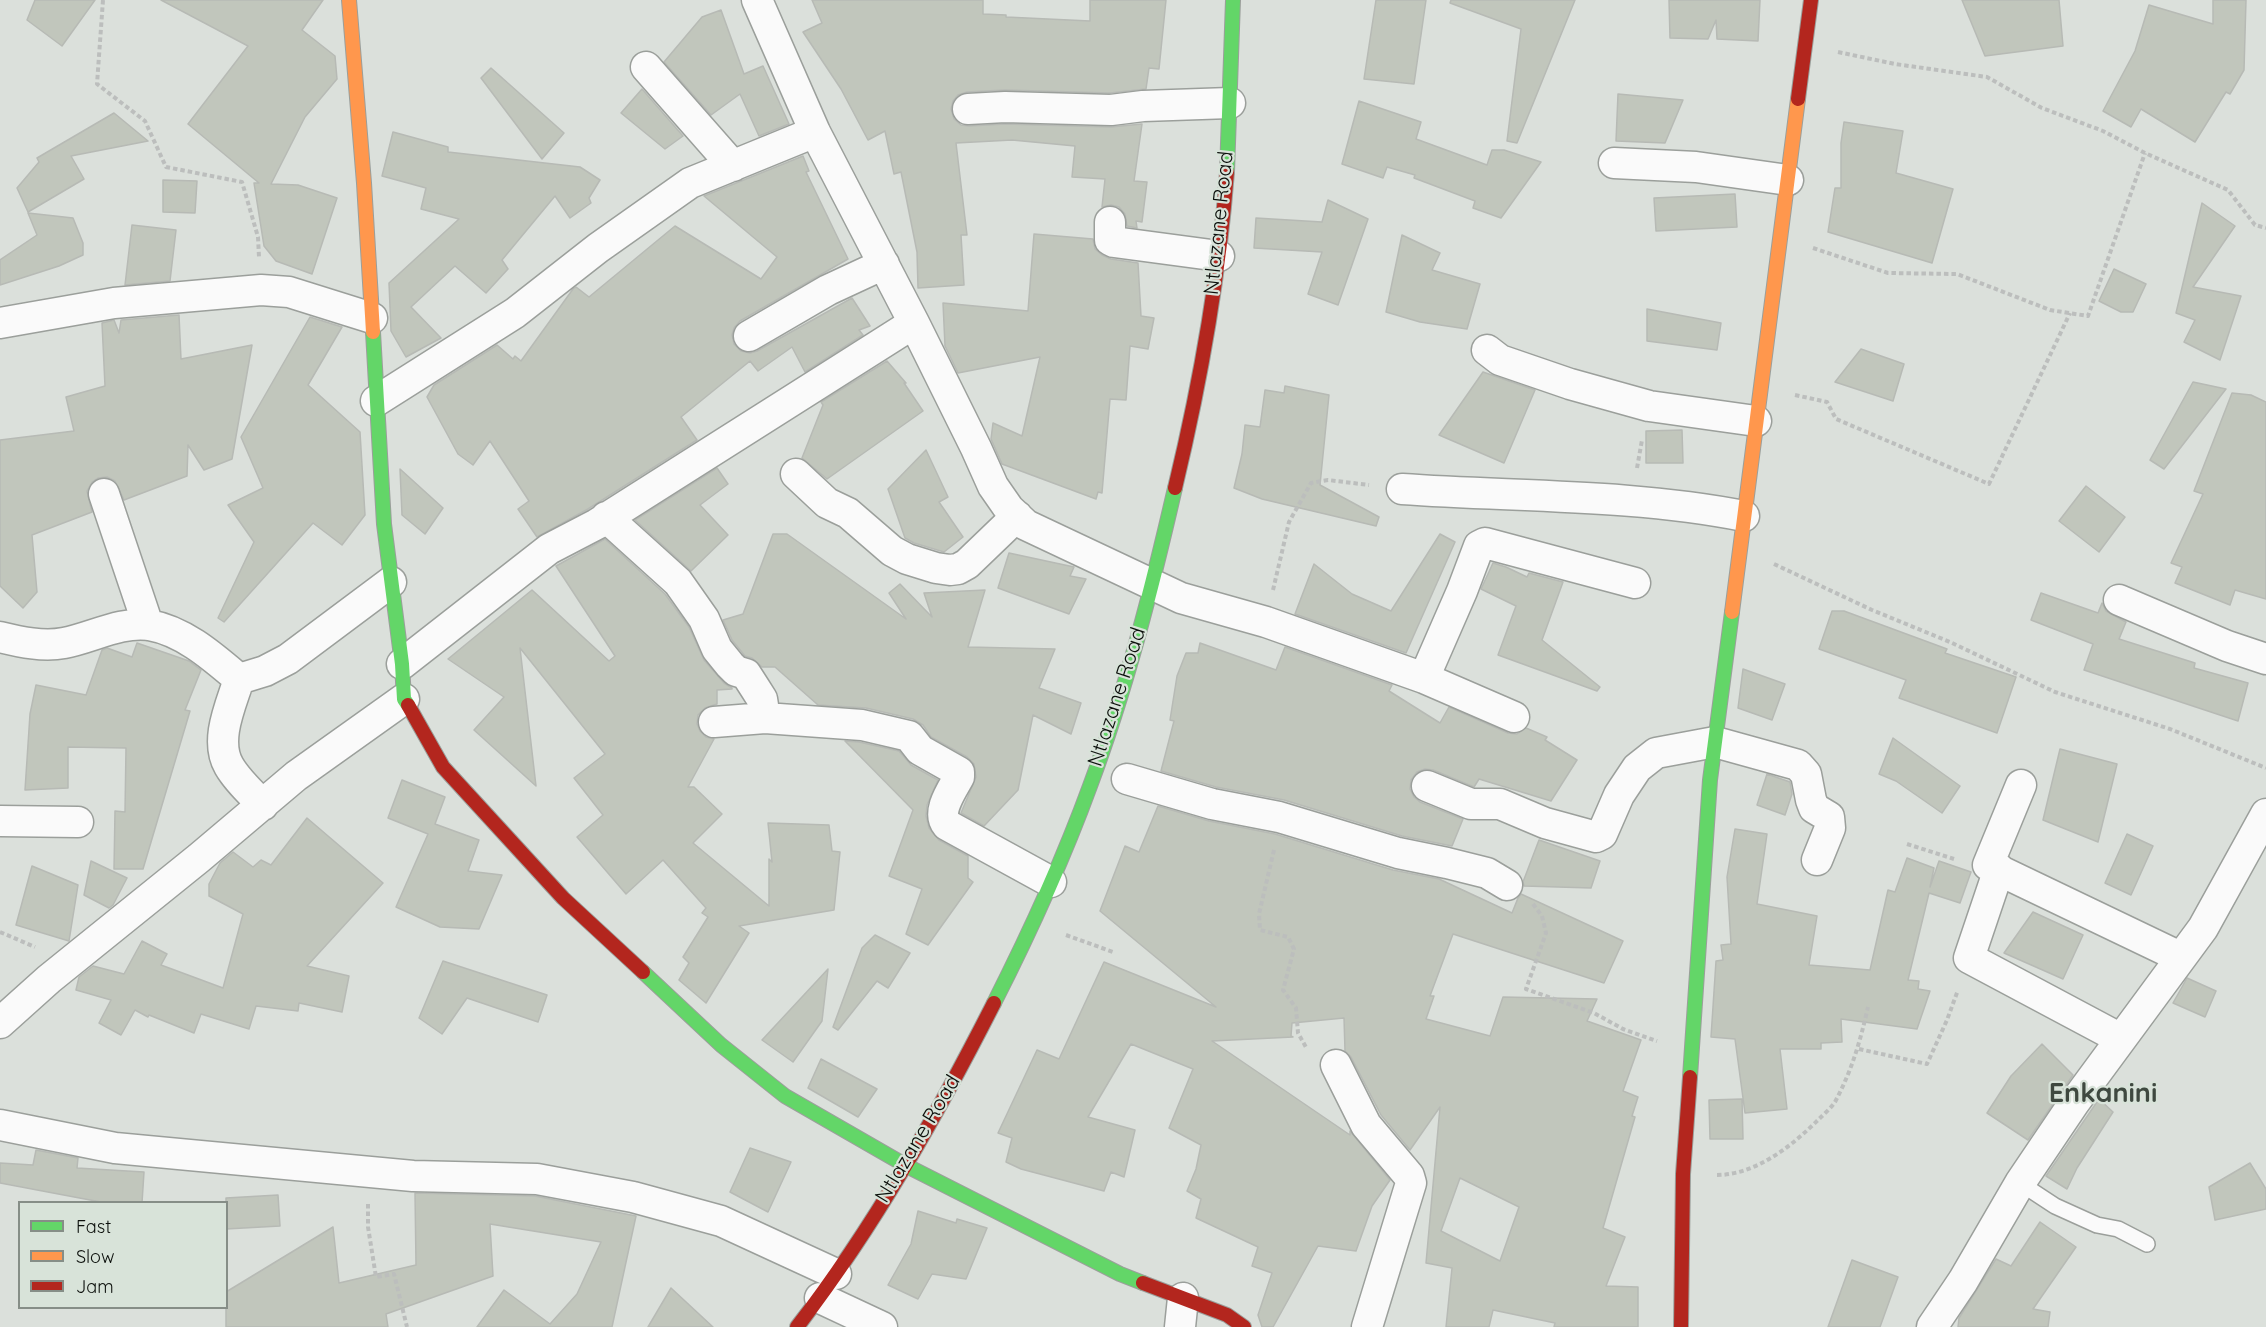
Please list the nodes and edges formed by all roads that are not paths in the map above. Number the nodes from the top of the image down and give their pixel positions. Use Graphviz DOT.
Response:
graph roads {
  1 [pos="349,0"];
  2 [pos="757,0"];
  3 [pos="1233,0"];
  4 [pos="1811,0"];
  5 [pos="645,67"];
  6 [pos="1230,103"];
  7 [pos="968,109"];
  8 [pos="815,132"];
  9 [pos="1614,164"];
  10 [pos="733,166"];
  11 [pos="1788,180"];
  12 [pos="1110,222"];
  13 [pos="1219,256"];
  14 [pos="884,264"];
  15 [pos="372,318"];
  16 [pos="0,323"];
  17 [pos="914,323"];
  18 [pos="749,336"];
  19 [pos="1487,350"];
  20 [pos="376,401"];
  21 [pos="1756,421"];
  22 [pos="796,474"];
  23 [pos="1402,489"];
  24 [pos="104,494"];
  25 [pos="1017,516"];
  26 [pos="1744,516"];
  27 [pos="606,518"];
  28 [pos="392,582"];
  29 [pos="1635,582"];
  30 [pos="1151,584"];
  31 [pos="2119,600"];
  32 [pos="148,625"];
  33 [pos="0,638"];
  34 [pos="2266,658"];
  35 [pos="402,664"];
  36 [pos="1425,678"];
  37 [pos="239,679"];
  38 [pos="404,699"];
  39 [pos="1514,717"];
  40 [pos="765,718"];
  41 [pos="714,722"];
  42 [pos="1715,742"];
  43 [pos="1127,779"];
  44 [pos="2021,785"];
  45 [pos="1427,786"];
  46 [pos="263,805"];
  47 [pos="2266,814"];
  48 [pos="0,821"];
  49 [pos="78,822"];
  50 [pos="1817,860"];
  51 [pos="1993,867"];
  52 [pos="1051,882"];
  53 [pos="1507,885"];
  54 [pos="2180,957"];
  55 [pos="0,1023"];
  56 [pos="2121,1039"];
  57 [pos="1336,1065"];
  58 [pos="0,1125"];
  59 [pos="905,1165"];
  60 [pos="2020,1183"];
  61 [pos="2147,1244"];
  62 [pos="828,1286"];
  63 [pos="1182,1313"];
  64 [pos="797,1327"];
  65 [pos="882,1327"];
  66 [pos="1244,1327"];
  67 [pos="1367,1327"];
  68 [pos="1681,1327"];
  69 [pos="1932,1327"];
  1 -- 15 [label="street"];
  2 -- 8 [label="street"];
  3 -- 6 [label="street, Ntlazane Road"];
  4 -- 11 [label="street"];
  5 -- 10 [label="street"];
  6 -- 7 [label="street"];
  6 -- 13 [label="street, Ntlazane Road"];
  8 -- 10 [label="street"];
  8 -- 14 [label="street"];
  9 -- 11 [label="street"];
  10 -- 20 [label="street"];
  11 -- 21 [label="street"];
  12 -- 13 [label="street"];
  13 -- 30 [label="street, Ntlazane Road"];
  14 -- 17 [label="street"];
  14 -- 18 [label="street"];
  15 -- 16 [label="street"];
  15 -- 20 [label="street"];
  17 -- 25 [label="street"];
  17 -- 27 [label="street"];
  19 -- 21 [label="street"];
  20 -- 28 [label="street"];
  21 -- 26 [label="street"];
  22 -- 25 [label="street"];
  23 -- 26 [label="street"];
  24 -- 32 [label="street"];
  25 -- 30 [label="street"];
  26 -- 42 [label="street"];
  27 -- 35 [label="street"];
  27 -- 40 [label="street"];
  28 -- 35 [label="street"];
  28 -- 37 [label="street"];
  29 -- 36 [label="street"];
  30 -- 36 [label="street"];
  30 -- 52 [label="street, Ntlazane Road"];
  31 -- 34 [label="street"];
  32 -- 33 [label="street"];
  32 -- 37 [label="street"];
  35 -- 38 [label="street"];
  36 -- 39 [label="street"];
  37 -- 46 [label="street"];
  38 -- 46 [label="street"];
  38 -- 59 [label="street"];
  40 -- 41 [label="street"];
  40 -- 52 [label="street"];
  42 -- 45 [label="street"];
  42 -- 50 [label="street"];
  42 -- 68 [label="street"];
  43 -- 53 [label="street"];
  44 -- 51 [label="street"];
  46 -- 55 [label="street"];
  47 -- 54 [label="street"];
  48 -- 49 [label="street"];
  51 -- 54 [label="street"];
  51 -- 56 [label="street"];
  52 -- 59 [label="street, Ntlazane Road"];
  54 -- 56 [label="street"];
  56 -- 60 [label="street"];
  57 -- 67 [label="street"];
  58 -- 62 [label="street"];
  59 -- 62 [label="street, Ntlazane Road"];
  59 -- 63 [label="street"];
  60 -- 61 [label="lane"];
  60 -- 69 [label="street"];
  62 -- 64 [label="street, Ntlazane Road"];
  62 -- 65 [label="street"];
  63 -- 66 [label="street"];
}
